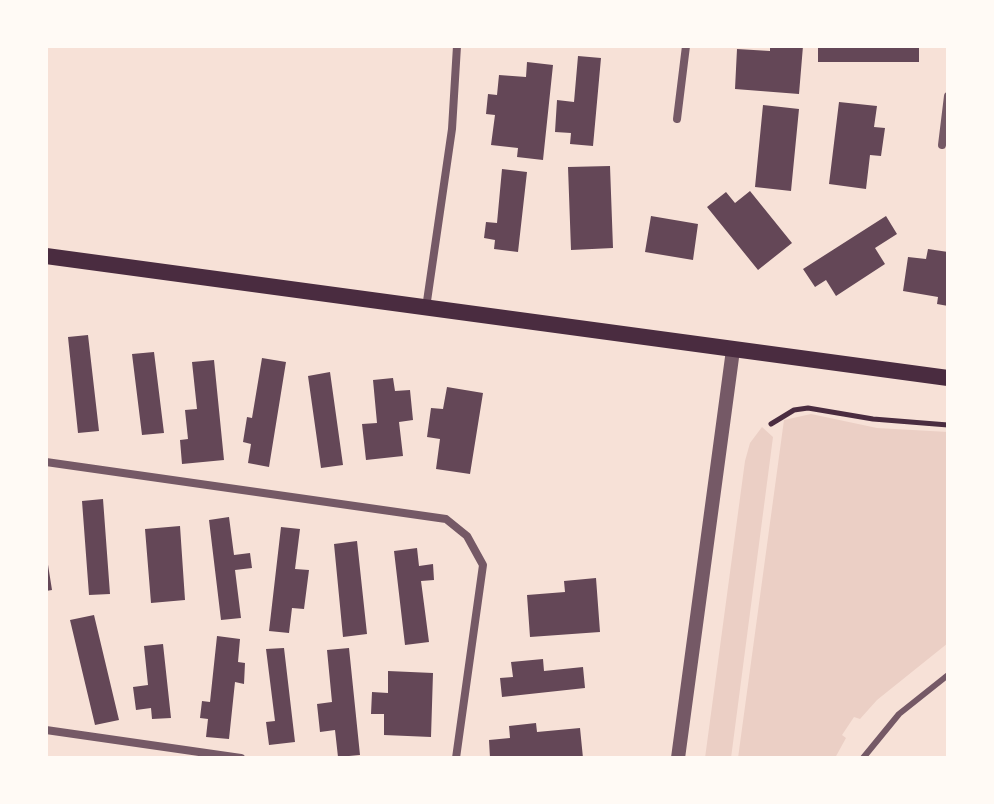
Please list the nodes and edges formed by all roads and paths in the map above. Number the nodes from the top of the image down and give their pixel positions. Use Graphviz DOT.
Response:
graph roads {
  1 [pos="457,46"];
  2 [pos="686,46"];
  3 [pos="948,96"];
  4 [pos="677,119"];
  5 [pos="942,145"];
  6 [pos="46,256"];
  7 [pos="426,309"];
  8 [pos="733,350"];
  9 [pos="948,378"];
  10 [pos="771,424"];
  11 [pos="948,425"];
  12 [pos="46,462"];
  13 [pos="948,675"];
  14 [pos="46,730"];
  15 [pos="241,758"];
  16 [pos="456,758"];
  17 [pos="678,758"];
  18 [pos="863,758"];
  1 -- 7 [label="street"];
  2 -- 4 [label="street"];
  3 -- 5 [label="street"];
  6 -- 7 [label="main road"];
  7 -- 8 [label="main road"];
  8 -- 9 [label="main road"];
  8 -- 17 [label="street"];
  10 -- 11 [label="path"];
  12 -- 16 [label="street"];
  13 -- 18 [label="lane"];
  14 -- 15 [label="street"];
}
